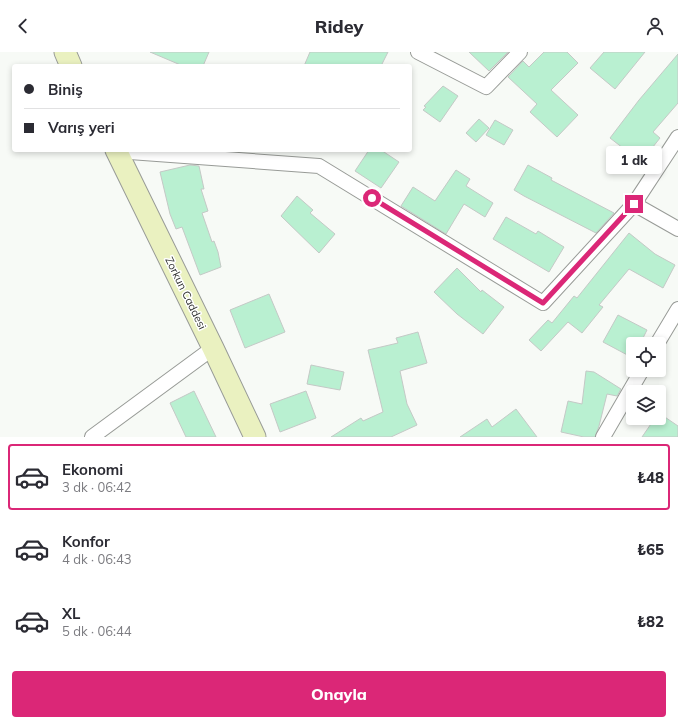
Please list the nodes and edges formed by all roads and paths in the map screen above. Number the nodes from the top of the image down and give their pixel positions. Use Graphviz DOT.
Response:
graph roads {
  1 [pos="65,52"];
  2 [pos="418,52"];
  3 [pos="520,52"];
  4 [pos="70,64"];
  5 [pos="678,137"];
  6 [pos="116,152"];
  7 [pos="130,152"];
  8 [pos="634,204"];
  9 [pos="678,229"];
  10 [pos="678,308"];
  11 [pos="661,337"];
  12 [pos="214,348"];
  13 [pos="638,377"];
  14 [pos="92,437"];
  15 [pos="255,437"];
  16 [pos="603,437"];
  1 -- 4 [label="street"];
  2 -- 3 [label="street"];
  5 -- 8 [label="street"];
  6 -- 12 [label="street, Zorkun Caddesi"];
  7 -- 8 [label="street"];
  8 -- 9 [label="street"];
  10 -- 11 [label="street"];
  12 -- 14 [label="street"];
  12 -- 15 [label="street, Zorkun Caddesi"];
  13 -- 16 [label="street"];
}
